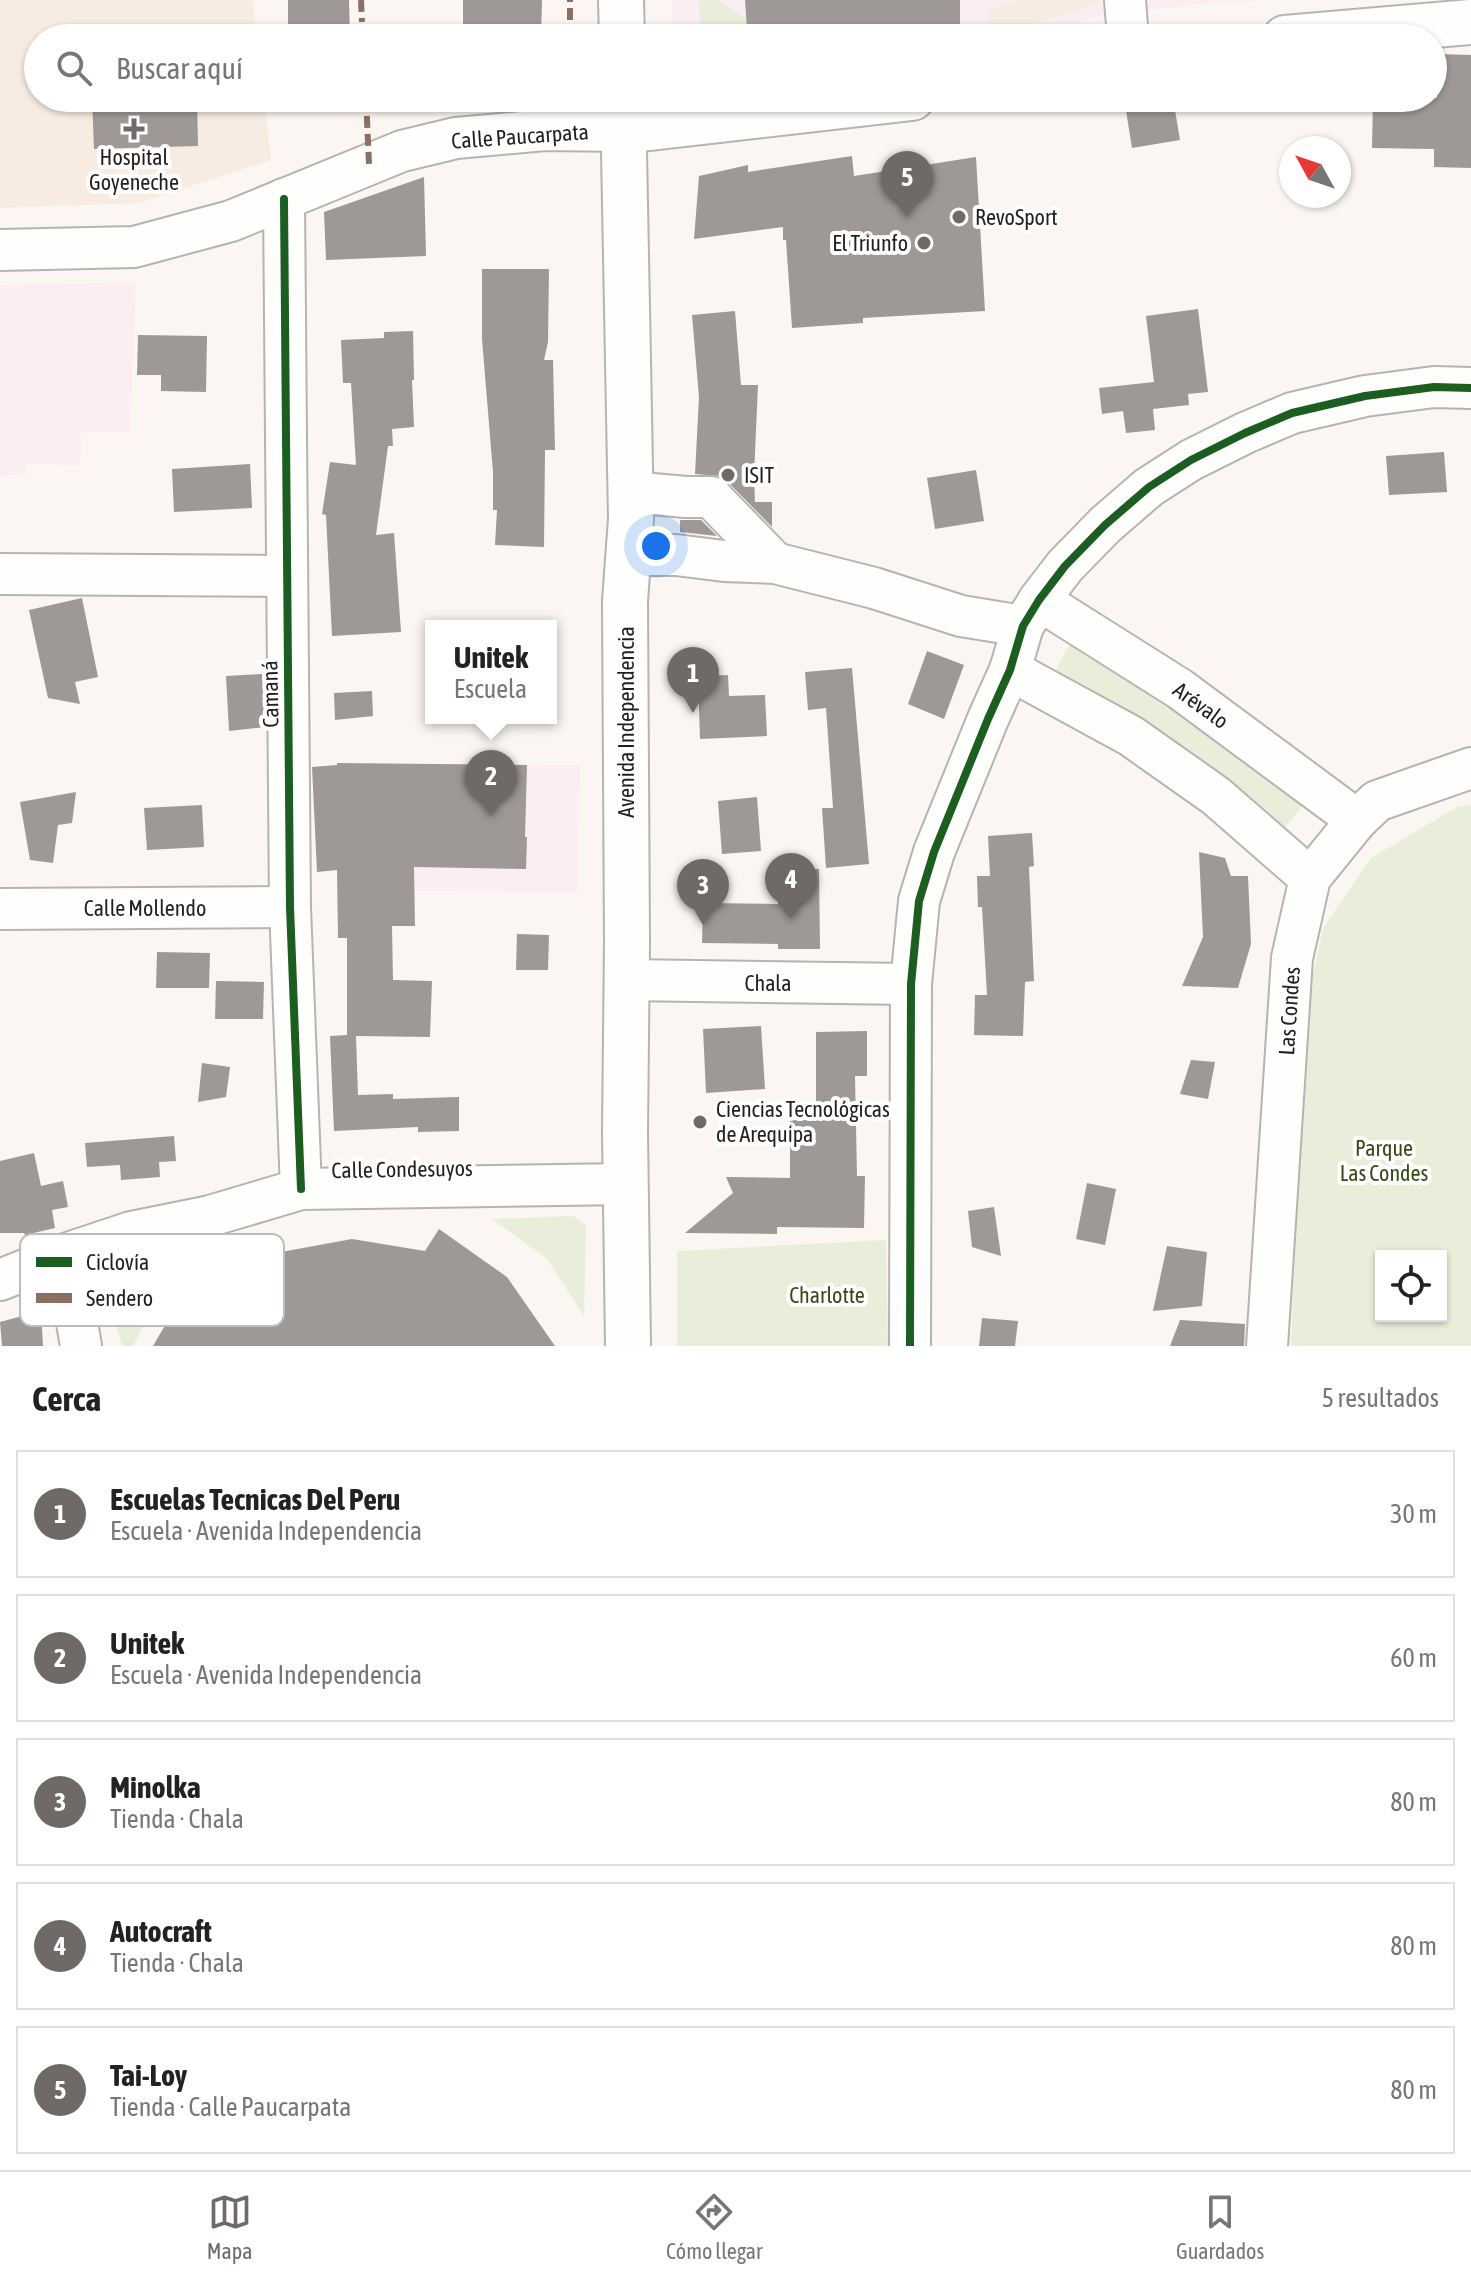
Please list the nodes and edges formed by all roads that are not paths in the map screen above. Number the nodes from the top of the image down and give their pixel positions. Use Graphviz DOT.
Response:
graph roads {
  1 [pos="621,0"];
  2 [pos="1125,0"];
  3 [pos="1471,22"];
  4 [pos="622,24"];
  5 [pos="1127,24"];
  6 [pos="1447,24"];
  7 [pos="675,112"];
  8 [pos="624,115"];
  9 [pos="284,199"];
  10 [pos="0,250"];
  11 [pos="1471,388"];
  12 [pos="630,492"];
  13 [pos="686,497"];
  14 [pos="629,555"];
  15 [pos="676,555"];
  16 [pos="775,563"];
  17 [pos="0,574"];
  18 [pos="287,576"];
  19 [pos="1031,613"];
  20 [pos="1010,670"];
  21 [pos="1471,768"];
  22 [pos="1357,820"];
  23 [pos="1310,878"];
  24 [pos="290,907"];
  25 [pos="0,909"];
  26 [pos="626,980"];
  27 [pos="911,984"];
  28 [pos="627,1184"];
  29 [pos="301,1189"];
  30 [pos="125,1234"];
  31 [pos="20,1272"];
  32 [pos="0,1280"];
  33 [pos="78,1326"];
  34 [pos="81,1346"];
  35 [pos="628,1346"];
  36 [pos="910,1346"];
  37 [pos="1267,1346"];
  1 -- 4 [label="main road"];
  2 -- 5 [label="street"];
  3 -- 6 [label="main road"];
  7 -- 8 [label="main road, Calle Paucarpata"];
  8 -- 9 [label="street, Calle Paucarpata"];
  8 -- 12 [label="main road, Avenida Independencia"];
  9 -- 10 [label="street, Calle Paucarpata"];
  9 -- 18 [label="street, Camaná"];
  11 -- 19 [label="street"];
  12 -- 13 [label="street"];
  12 -- 14 [label="main road, Avenida Independencia"];
  13 -- 15 [label="street"];
  13 -- 16 [label="street"];
  14 -- 15 [label="street"];
  14 -- 26 [label="main road, Avenida Independencia"];
  15 -- 16 [label="street"];
  16 -- 19 [label="street"];
  17 -- 18 [label="street"];
  18 -- 24 [label="street, Camaná"];
  19 -- 20 [label="street"];
  19 -- 22 [label="street, Arévalo"];
  20 -- 23 [label="street"];
  20 -- 27 [label="street"];
  21 -- 22 [label="street, Las Condes"];
  22 -- 23 [label="street, Las Condes"];
  23 -- 37 [label="street, Las Condes"];
  24 -- 25 [label="street, Calle Mollendo"];
  24 -- 29 [label="street, Camaná"];
  26 -- 27 [label="street, Chala"];
  26 -- 28 [label="main road, Avenida Independencia"];
  27 -- 36 [label="street"];
  28 -- 29 [label="street, Calle Condesuyos"];
  28 -- 35 [label="main road, Avenida Independencia"];
  29 -- 30 [label="street, Calle Condesuyos"];
  31 -- 32 [label="street, Calle Condesuyos"];
  33 -- 34 [label="street"];
}
